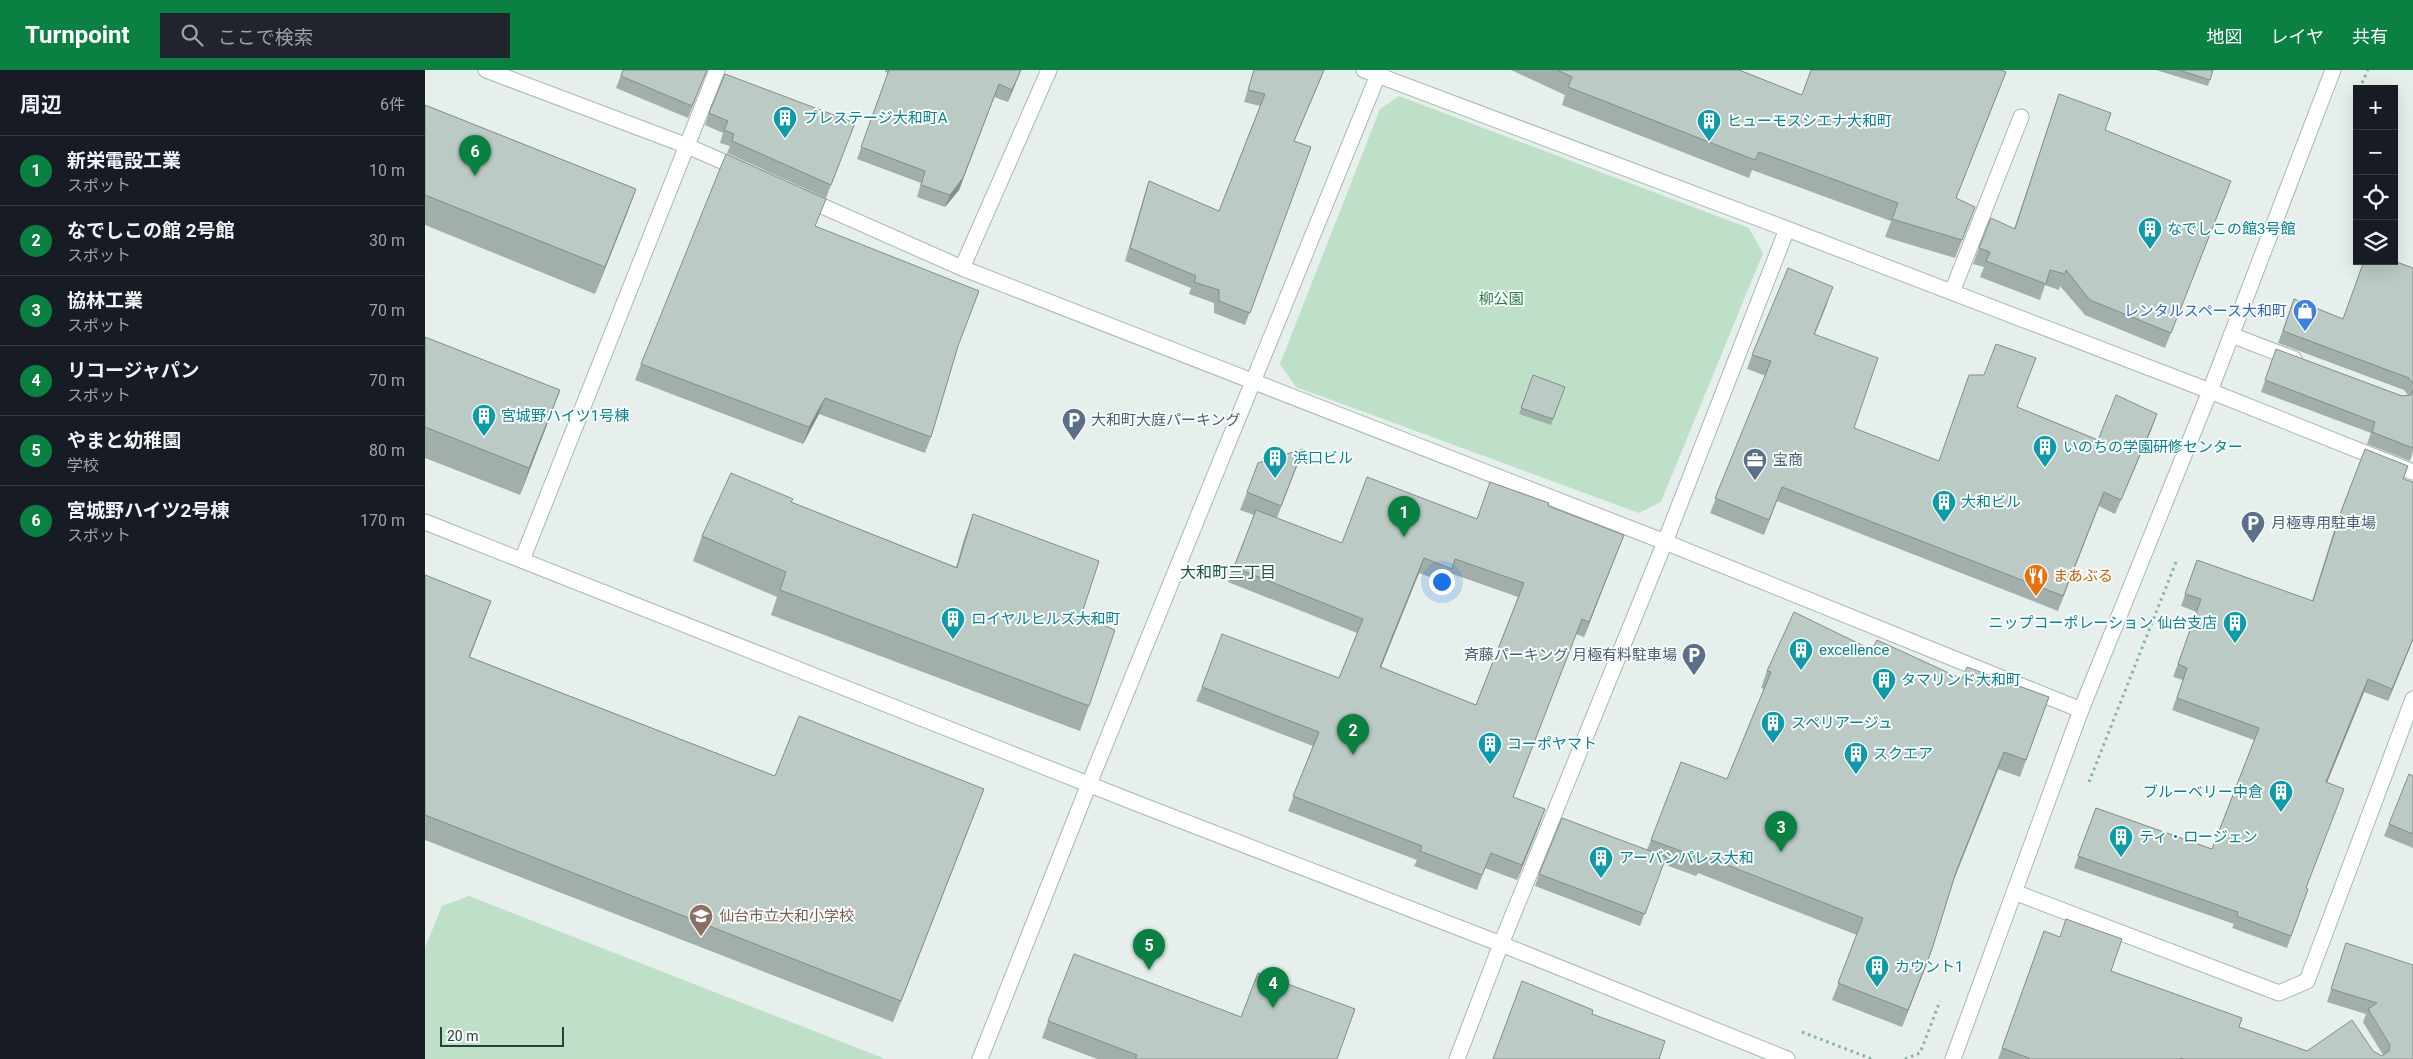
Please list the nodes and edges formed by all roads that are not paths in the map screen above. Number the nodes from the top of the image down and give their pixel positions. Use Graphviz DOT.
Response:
graph roads {
  1 [pos="486,70"];
  2 [pos="717,70"];
  3 [pos="1049,70"];
  4 [pos="1364,70"];
  5 [pos="2333,70"];
  6 [pos="1379,73"];
  7 [pos="2021,117"];
  8 [pos="685,145"];
  9 [pos="757,177"];
  10 [pos="792,193"];
  11 [pos="1787,228"];
  12 [pos="962,268"];
  13 [pos="1952,292"];
  14 [pos="2231,335"];
  15 [pos="2307,364"];
  16 [pos="1254,383"];
  17 [pos="2210,391"];
  18 [pos="2413,472"];
  19 [pos="425,522"];
  20 [pos="1665,542"];
  21 [pos="523,560"];
  22 [pos="2413,699"];
  23 [pos="2081,710"];
  24 [pos="1089,784"];
  25 [pos="2014,892"];
  26 [pos="1501,944"];
  27 [pos="980,1059"];
  28 [pos="1457,1059"];
  29 [pos="1787,1059"];
  30 [pos="1953,1059"];
  1 -- 8 [label="street"];
  2 -- 8 [label="street"];
  3 -- 12 [label="street"];
  4 -- 6 [label="street"];
  5 -- 14 [label="street"];
  6 -- 11 [label="street"];
  6 -- 16 [label="street"];
  7 -- 13 [label="street"];
  8 -- 9 [label="street"];
  8 -- 21 [label="street"];
  10 -- 12 [label="street"];
  11 -- 13 [label="street"];
  11 -- 20 [label="street"];
  12 -- 16 [label="street"];
  13 -- 17 [label="street"];
  14 -- 15 [label="street"];
  14 -- 17 [label="street"];
  16 -- 20 [label="street"];
  16 -- 24 [label="street"];
  17 -- 18 [label="street"];
  17 -- 23 [label="street"];
  19 -- 21 [label="street"];
  20 -- 23 [label="street"];
  20 -- 26 [label="street"];
  21 -- 24 [label="street"];
  22 -- 25 [label="street"];
  23 -- 25 [label="street"];
  24 -- 26 [label="street"];
  24 -- 27 [label="street"];
  25 -- 30 [label="street"];
  26 -- 28 [label="street"];
  26 -- 29 [label="street"];
}
